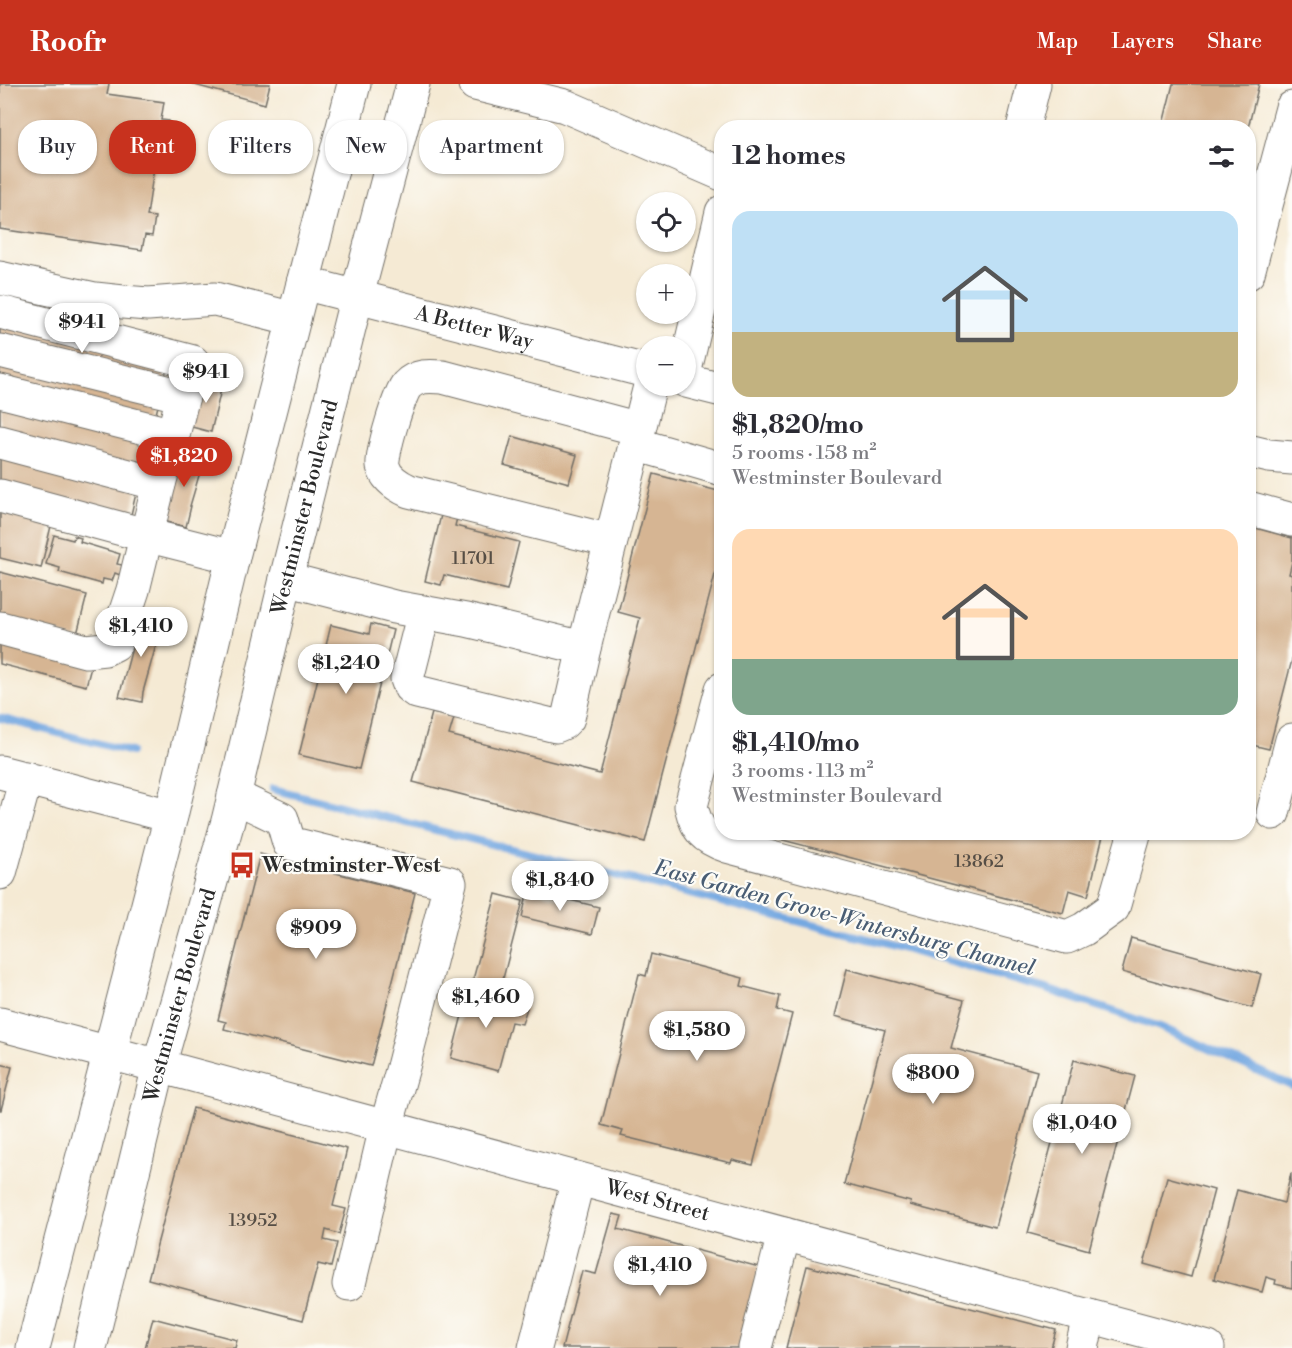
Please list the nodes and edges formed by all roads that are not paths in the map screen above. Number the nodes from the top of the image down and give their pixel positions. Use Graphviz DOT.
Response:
graph roads {
  1 [pos="354,84"];
  2 [pos="414,84"];
  3 [pos="475,84"];
  4 [pos="1034,84"];
  5 [pos="1292,108"];
  6 [pos="1025,120"];
  7 [pos="714,171"];
  8 [pos="1256,243"];
  9 [pos="714,246"];
  10 [pos="0,278"];
  11 [pos="303,283"];
  12 [pos="357,296"];
  13 [pos="0,312"];
  14 [pos="294,319"];
  15 [pos="693,336"];
  16 [pos="0,351"];
  17 [pos="636,368"];
  18 [pos="696,384"];
  19 [pos="714,388"];
  20 [pos="0,391"];
  21 [pos="183,396"];
  22 [pos="647,396"];
  23 [pos="173,435"];
  24 [pos="637,437"];
  25 [pos="0,442"];
  26 [pos="1256,453"];
  27 [pos="1292,458"];
  28 [pos="714,466"];
  29 [pos="159,484"];
  30 [pos="0,496"];
  31 [pos="1256,510"];
  32 [pos="1292,520"];
  33 [pos="146,535"];
  34 [pos="611,541"];
  35 [pos="233,557"];
  36 [pos="286,579"];
  37 [pos="424,612"];
  38 [pos="0,628"];
  39 [pos="584,648"];
  40 [pos="714,719"];
  41 [pos="1292,740"];
  42 [pos="13,775"];
  43 [pos="234,796"];
  44 [pos="1271,813"];
  45 [pos="171,816"];
  46 [pos="1133,840"];
  47 [pos="0,873"];
  48 [pos="0,1024"];
  49 [pos="109,1053"];
  50 [pos="159,1066"];
  51 [pos="386,1127"];
  52 [pos="578,1179"];
  53 [pos="784,1234"];
  54 [pos="349,1284"];
  55 [pos="1089,1316"];
  56 [pos="33,1348"];
  57 [pos="90,1348"];
  58 [pos="535,1348"];
  59 [pos="755,1348"];
  60 [pos="1082,1348"];
  61 [pos="1208,1348"];
  1 -- 11 [label="main road"];
  2 -- 12 [label="main road, Westminster Boulevard"];
  3 -- 7 [label="main road"];
  4 -- 6 [label="main road"];
  5 -- 8 [label="main road"];
  9 -- 15 [label="main road"];
  10 -- 14 [label="main road"];
  11 -- 12 [label="main road, A Better Way"];
  11 -- 14 [label="main road"];
  12 -- 17 [label="main road, A Better Way"];
  12 -- 36 [label="main road, Westminster Boulevard"];
  13 -- 21 [label="main road"];
  14 -- 35 [label="main road"];
  16 -- 21 [label="main road"];
  18 -- 19 [label="main road"];
  20 -- 23 [label="main road"];
  21 -- 23 [label="main road"];
  22 -- 24 [label="main road"];
  23 -- 29 [label="main road"];
  24 -- 28 [label="main road"];
  24 -- 34 [label="main road"];
  24 -- 34 [label="main road"];
  25 -- 29 [label="main road"];
  26 -- 27 [label="main road"];
  29 -- 33 [label="main road"];
  30 -- 33 [label="main road"];
  31 -- 32 [label="main road"];
  33 -- 35 [label="main road"];
  33 -- 38 [label="main road"];
  34 -- 39 [label="main road"];
  35 -- 45 [label="main road"];
  36 -- 37 [label="main road"];
  36 -- 43 [label="main road, Westminster Boulevard"];
  37 -- 39 [label="main road"];
  37 -- 39 [label="main road"];
  40 -- 46 [label="main road"];
  41 -- 44 [label="main road"];
  42 -- 45 [label="main road"];
  42 -- 47 [label="main road"];
  43 -- 50 [label="main road, Westminster Boulevard"];
  43 -- 51 [label="main road"];
  45 -- 49 [label="main road"];
  48 -- 49 [label="main road, West Street"];
  49 -- 50 [label="main road, West Street"];
  49 -- 56 [label="main road"];
  50 -- 51 [label="main road, West Street"];
  50 -- 57 [label="main road, Westminster Boulevard"];
  51 -- 52 [label="main road, West Street"];
  51 -- 54 [label="main road"];
  52 -- 53 [label="main road, West Street"];
  52 -- 58 [label="main road"];
  53 -- 55 [label="main road, West Street"];
  53 -- 59 [label="main road"];
  55 -- 60 [label="main road"];
  55 -- 61 [label="main road, West Street"];
}
